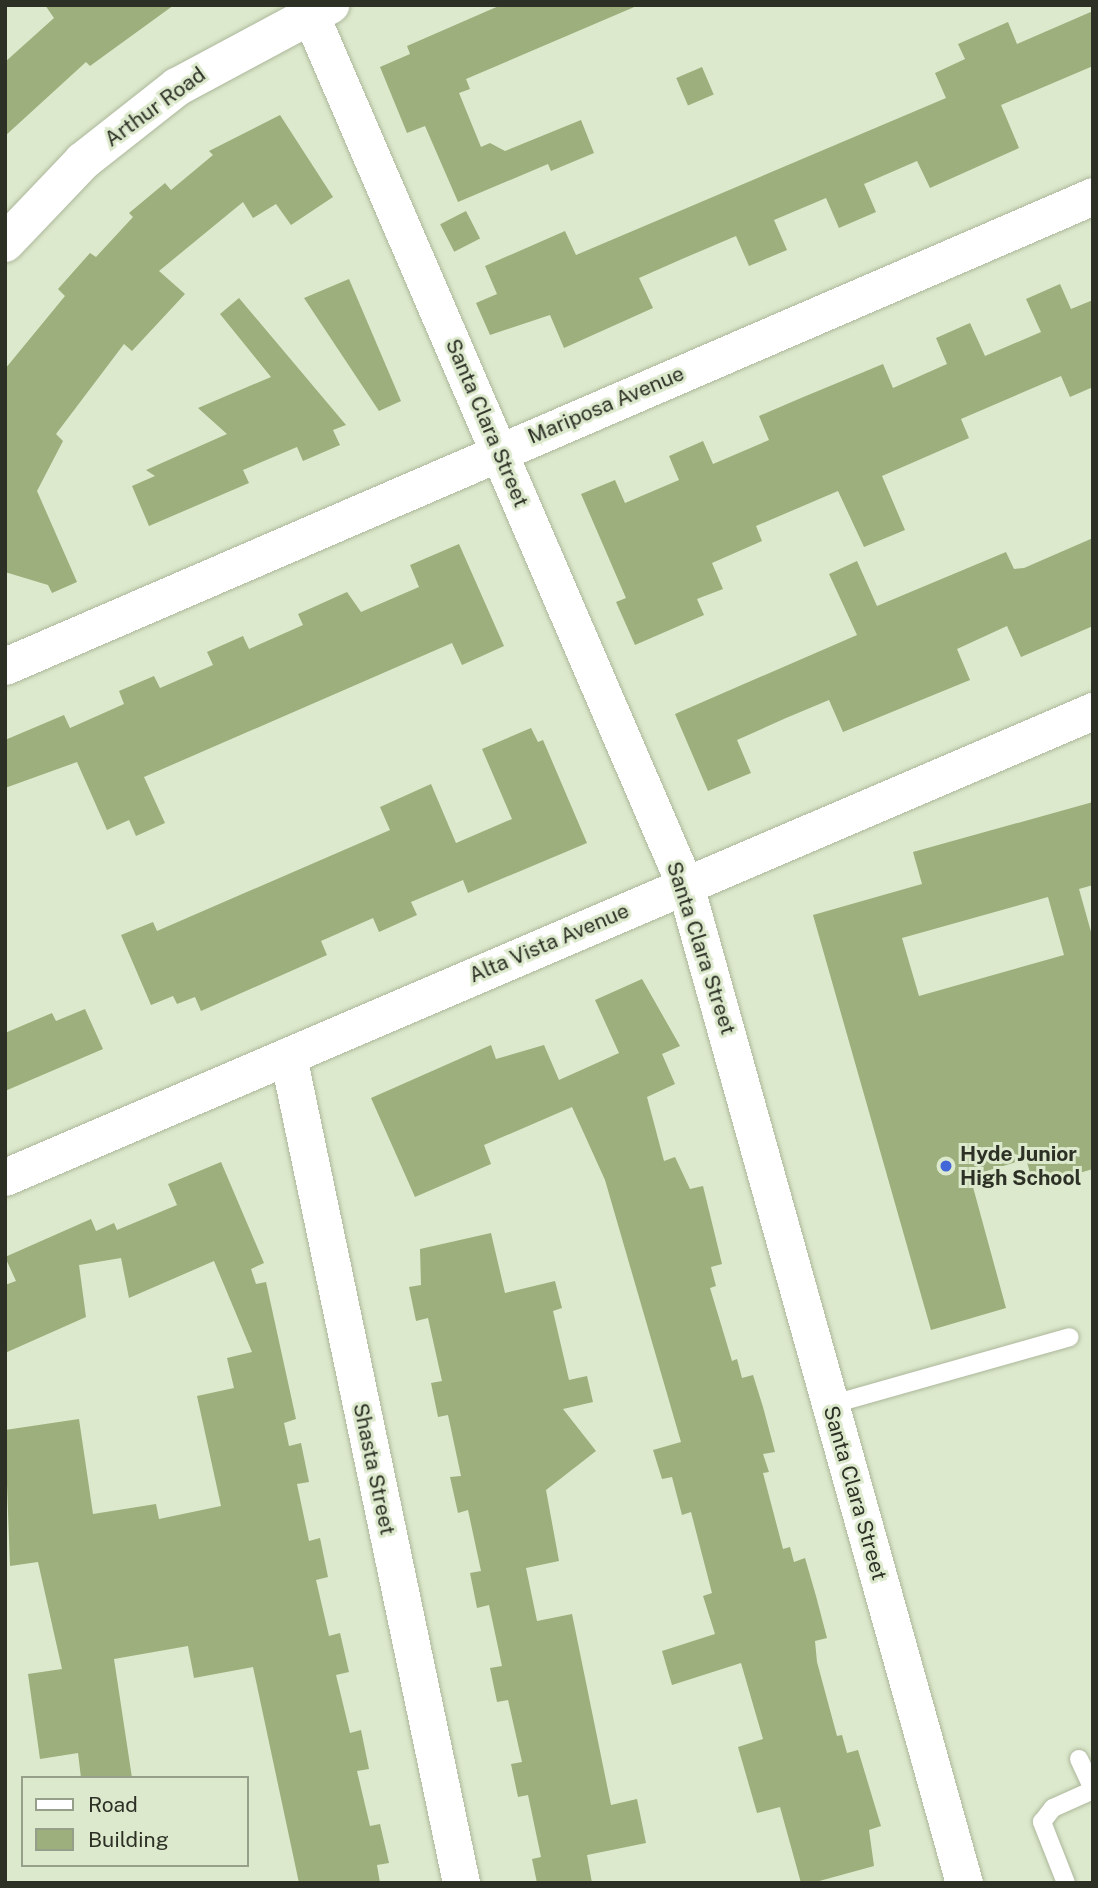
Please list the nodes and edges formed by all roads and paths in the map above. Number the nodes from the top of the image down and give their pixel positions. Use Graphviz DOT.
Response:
graph roads {
  1 [pos="320,10"];
  2 [pos="1093,196"];
  3 [pos="5,243"];
  4 [pos="499,451"];
  5 [pos="5,666"];
  6 [pos="1093,711"];
  7 [pos="685,885"];
  8 [pos="288,1056"];
  9 [pos="5,1177"];
  10 [pos="1070,1337"];
  11 [pos="830,1405"];
  12 [pos="1079,1759"];
  13 [pos="1093,1789"];
  14 [pos="461,1883"];
  15 [pos="964,1883"];
  16 [pos="1066,1883"];
  1 -- 3 [label="street, Arthur Road"];
  1 -- 4 [label="street, Santa Clara Street"];
  2 -- 4 [label="street, Mariposa Avenue"];
  4 -- 5 [label="street, Mariposa Avenue"];
  4 -- 7 [label="street, Santa Clara Street"];
  6 -- 7 [label="street, Alta Vista Avenue"];
  7 -- 8 [label="street, Alta Vista Avenue"];
  7 -- 11 [label="street, Santa Clara Street"];
  8 -- 9 [label="street, Alta Vista Avenue"];
  8 -- 14 [label="street, Shasta Street"];
  10 -- 11 [label="lane"];
  11 -- 15 [label="street, Santa Clara Street"];
  12 -- 13 [label="lane"];
  13 -- 16 [label="lane"];
}
